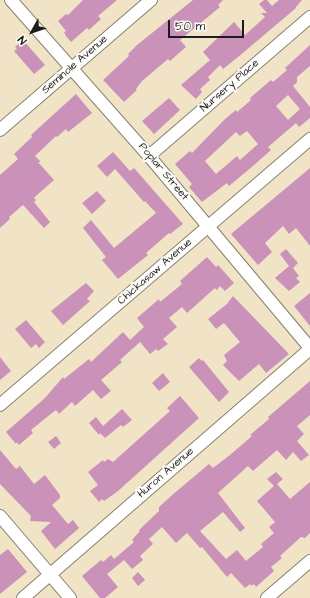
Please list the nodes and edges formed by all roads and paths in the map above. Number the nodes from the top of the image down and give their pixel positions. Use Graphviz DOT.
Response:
graph roads {
  1 [pos="11,0"];
  2 [pos="151,0"];
  3 [pos="310,17"];
  4 [pos="71,69"];
  5 [pos="0,130"];
  6 [pos="310,139"];
  7 [pos="149,156"];
  8 [pos="208,226"];
  9 [pos="310,348"];
  10 [pos="0,405"];
  11 [pos="0,516"];
  12 [pos="310,561"];
  13 [pos="50,574"];
  14 [pos="23,598"];
  15 [pos="70,598"];
  16 [pos="267,598"];
  1 -- 4 [label="street, Poplar Street"];
  2 -- 4 [label="street, Seminole Avenue"];
  3 -- 7 [label="street, Nursery Place"];
  4 -- 5 [label="street, Seminole Avenue"];
  4 -- 7 [label="street, Poplar Street"];
  6 -- 8 [label="street, Chickasaw Avenue"];
  7 -- 8 [label="street, Poplar Street"];
  8 -- 9 [label="street, Poplar Street"];
  8 -- 10 [label="street, Chickasaw Avenue"];
  9 -- 13 [label="street, Huron Avenue"];
  11 -- 13 [label="street"];
  12 -- 16 [label="street"];
  13 -- 14 [label="street, Huron Avenue"];
  13 -- 15 [label="street"];
}
